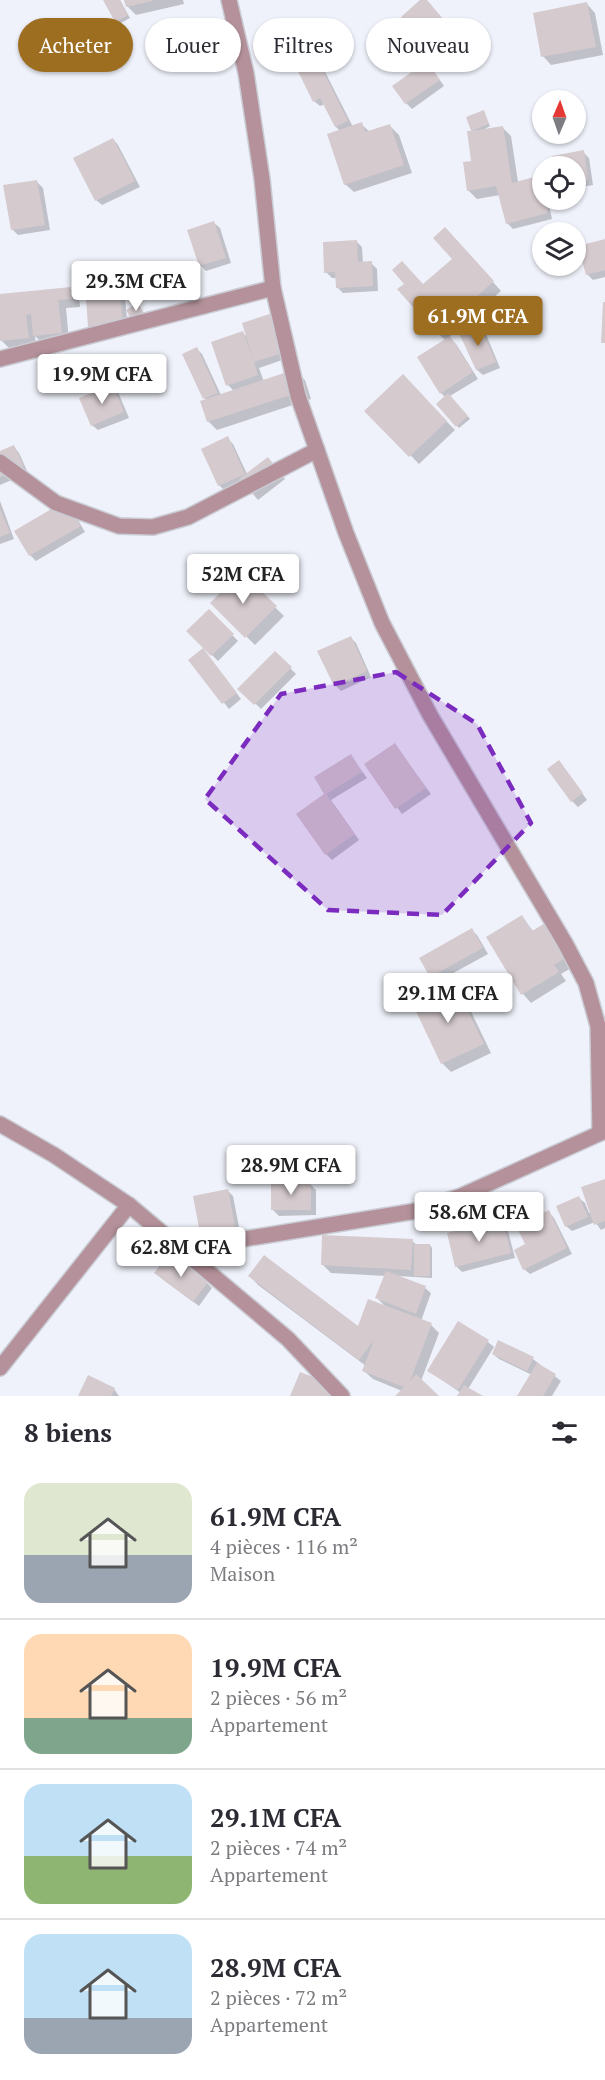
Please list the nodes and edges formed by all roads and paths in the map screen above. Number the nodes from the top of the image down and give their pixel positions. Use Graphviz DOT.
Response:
graph roads {
  1 [pos="229,0"];
  2 [pos="273,288"];
  3 [pos="0,358"];
  4 [pos="317,450"];
  5 [pos="0,462"];
  6 [pos="0,1124"];
  7 [pos="602,1132"];
  8 [pos="129,1205"];
  9 [pos="182,1249"];
  10 [pos="0,1368"];
  11 [pos="342,1396"];
  1 -- 2 [label="street"];
  2 -- 3 [label="street"];
  2 -- 4 [label="street"];
  4 -- 5 [label="street"];
  4 -- 7 [label="street"];
  6 -- 8 [label="street"];
  7 -- 9 [label="street"];
  8 -- 9 [label="street"];
  8 -- 10 [label="street"];
  9 -- 11 [label="street"];
}
